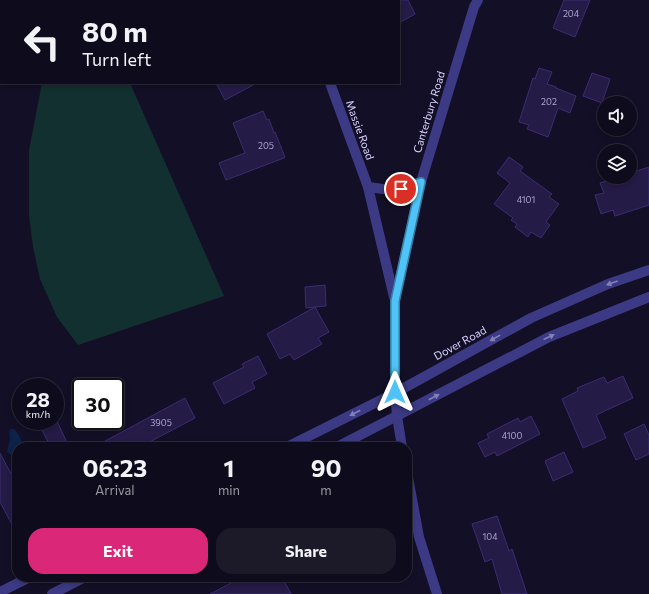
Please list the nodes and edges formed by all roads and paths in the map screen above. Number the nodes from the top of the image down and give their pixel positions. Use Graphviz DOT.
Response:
graph roads {
  1 [pos="474,2"];
  2 [pos="330,84"];
  3 [pos="421,182"];
  4 [pos="368,186"];
  5 [pos="649,270"];
  6 [pos="649,297"];
  7 [pos="395,301"];
  8 [pos="395,392"];
  9 [pos="397,416"];
  10 [pos="297,442"];
  11 [pos="347,442"];
  12 [pos="401,442"];
  13 [pos="412,499"];
  14 [pos="20,582"];
  15 [pos="75,582"];
  16 [pos="0,592"];
  17 [pos="52,594"];
  18 [pos="437,594"];
  1 -- 3 [label="street, Canterbury Road"];
  2 -- 4 [label="street, Massie Road"];
  3 -- 4 [label="street"];
  3 -- 7 [label="street, Canterbury Road"];
  4 -- 7 [label="street, Massie Road"];
  5 -- 8 [label="street, Dover Road, one-way"];
  9 -- 6 [label="street, one-way"];
  7 -- 8 [label="street, Canterbury Road"];
  8 -- 9 [label="street, Canterbury Road"];
  8 -- 10 [label="street, Dover Road, one-way"];
  9 -- 11 [label="street"];
  9 -- 12 [label="street, Canterbury Road"];
  13 -- 18 [label="street"];
  14 -- 16 [label="street"];
  15 -- 17 [label="street"];
}
